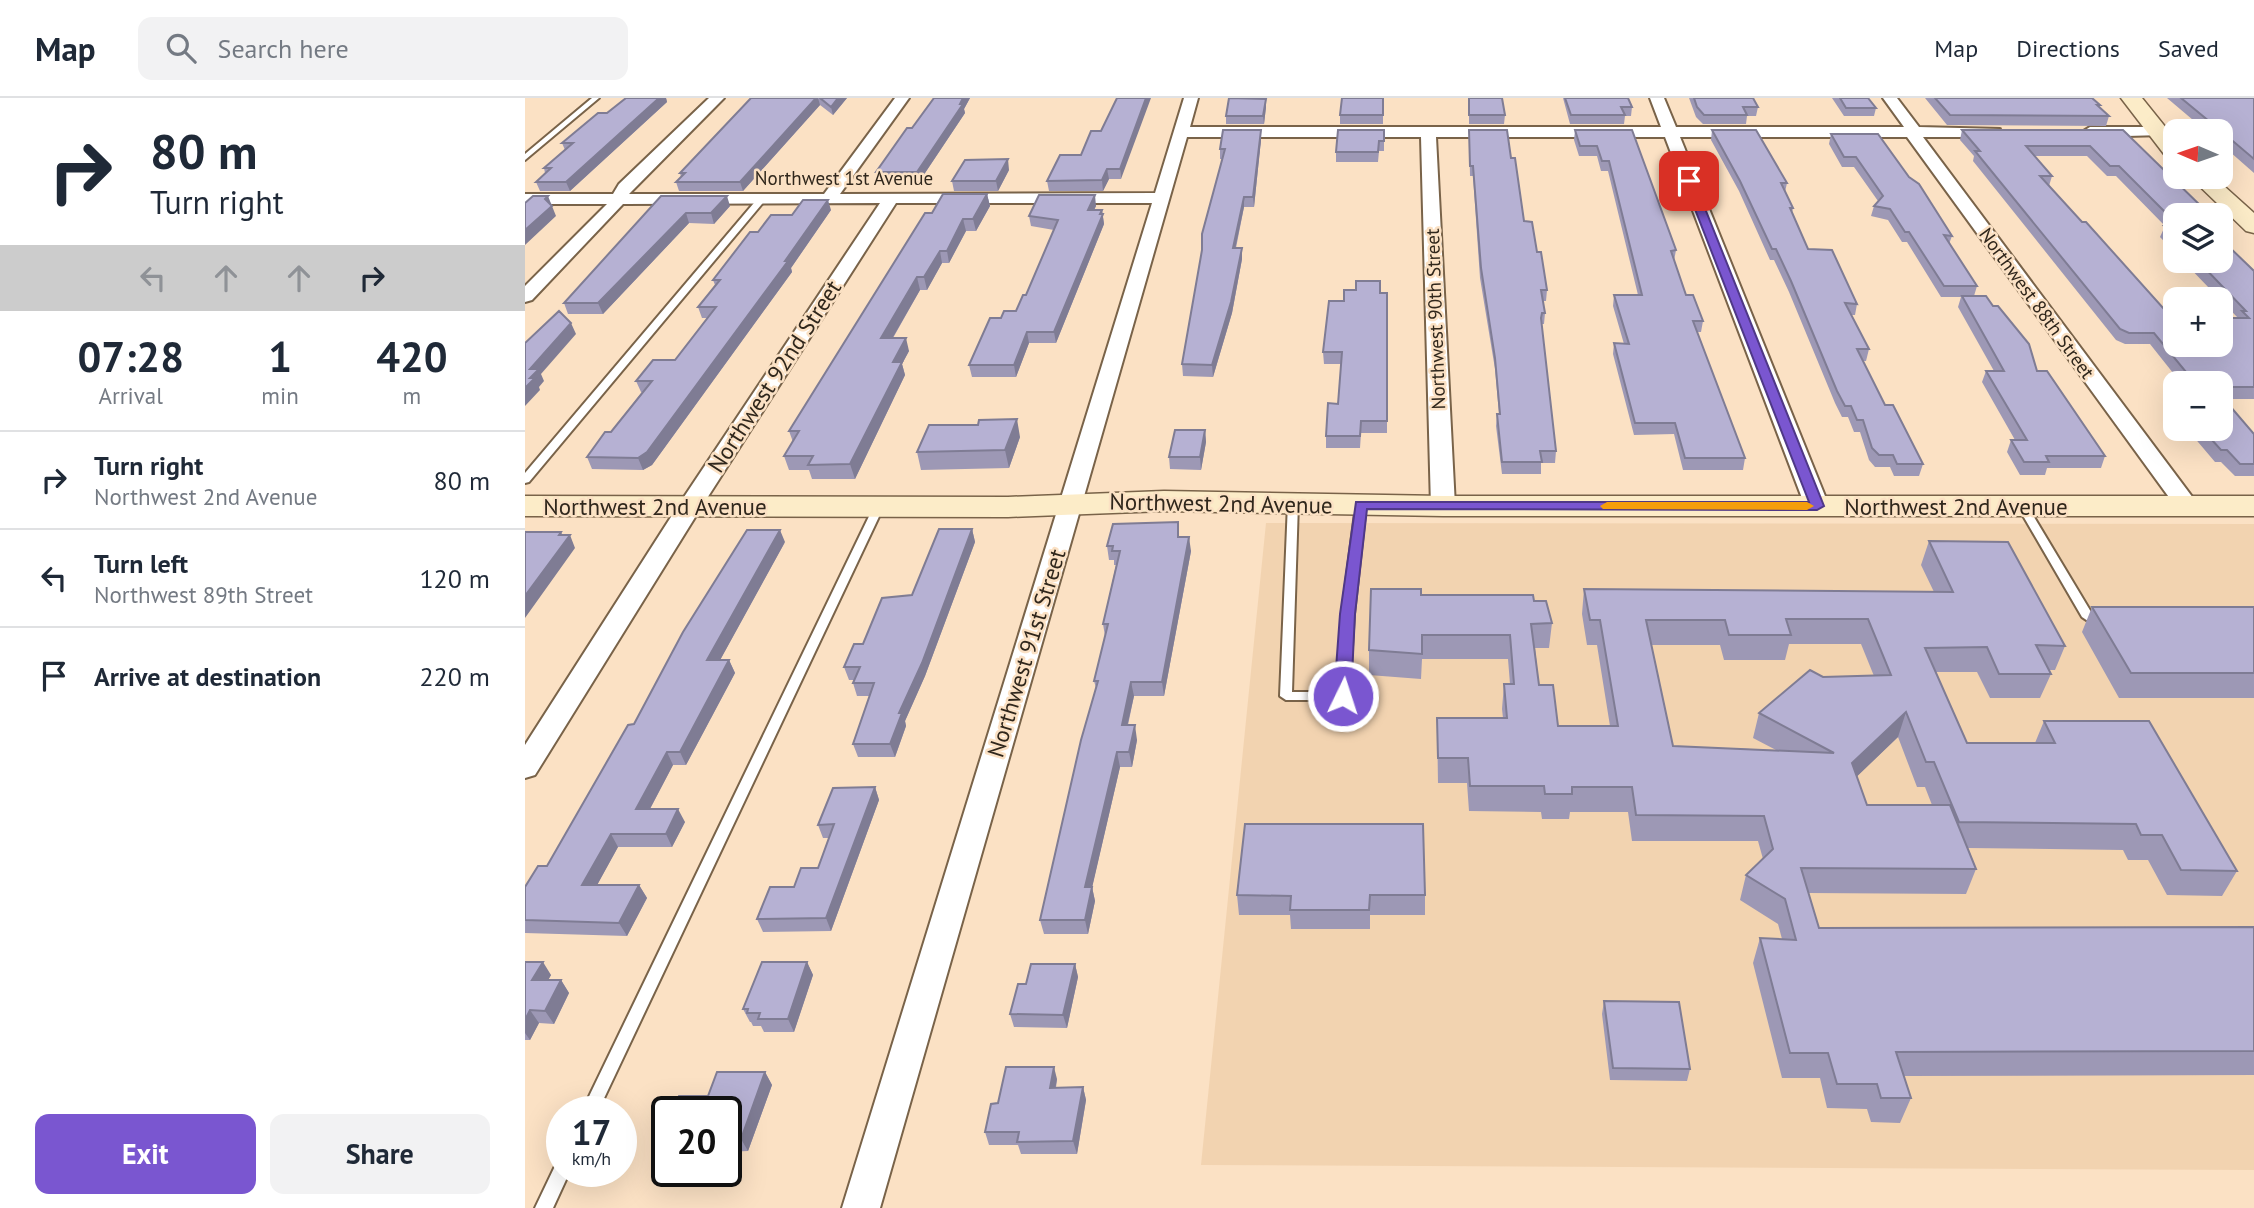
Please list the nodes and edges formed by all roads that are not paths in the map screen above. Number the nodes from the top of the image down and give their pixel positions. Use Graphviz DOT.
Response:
graph roads {
  1 [pos="596,98"];
  2 [pos="717,98"];
  3 [pos="902,98"];
  4 [pos="1192,98"];
  5 [pos="1657,98"];
  6 [pos="1890,98"];
  7 [pos="2131,98"];
  8 [pos="1669,131"];
  9 [pos="1182,132"];
  10 [pos="1428,132"];
  11 [pos="1913,132"];
  12 [pos="2008,132"];
  13 [pos="2076,132"];
  14 [pos="2158,132"];
  15 [pos="2163,138"];
  16 [pos="525,158"];
  17 [pos="2214,189"];
  18 [pos="1162,198"];
  19 [pos="525,199"];
  20 [pos="618,199"];
  21 [pos="762,199"];
  22 [pos="828,199"];
  23 [pos="891,199"];
  24 [pos="2254,226"];
  25 [pos="525,296"];
  26 [pos="525,480"];
  27 [pos="1071,502"];
  28 [pos="1293,503"];
  29 [pos="1361,505"];
  30 [pos="525,506"];
  31 [pos="690,506"];
  32 [pos="879,506"];
  33 [pos="1443,506"];
  34 [pos="1817,506"];
  35 [pos="2187,506"];
  36 [pos="2254,506"];
  37 [pos="2023,507"];
  38 [pos="2088,617"];
  39 [pos="525,768"];
  40 [pos="597,1096"];
  41 [pos="554,1187"];
  42 [pos="544,1208"];
  43 [pos="861,1208"];
  1 -- 16 [label="lane"];
  2 -- 20 [label="street"];
  3 -- 22 [label="street"];
  4 -- 9 [label="street, Northwest 91st Street"];
  5 -- 8 [label="street"];
  6 -- 11 [label="street, Northwest 88th Street"];
  7 -- 14 [label="street"];
  8 -- 10 [label="street"];
  8 -- 11 [label="street"];
  8 -- 34 [label="street"];
  9 -- 10 [label="street"];
  9 -- 18 [label="street, Northwest 91st Street"];
  10 -- 33 [label="street, Northwest 90th Street"];
  11 -- 12 [label="street"];
  11 -- 35 [label="street, Northwest 88th Street"];
  13 -- 14 [label="street"];
  14 -- 15 [label="street"];
  17 -- 24 [label="street"];
  18 -- 23 [label="street, Northwest 1st Avenue"];
  18 -- 27 [label="street, Northwest 91st Street"];
  19 -- 20 [label="street, Northwest 1st Avenue"];
  20 -- 21 [label="street, Northwest 1st Avenue"];
  20 -- 25 [label="street"];
  21 -- 22 [label="street, Northwest 1st Avenue"];
  21 -- 26 [label="lane"];
  22 -- 23 [label="street, Northwest 1st Avenue"];
  23 -- 31 [label="street, Northwest 92nd Street"];
  27 -- 28 [label="street, Northwest 2nd Avenue"];
  27 -- 32 [label="street, Northwest 2nd Avenue"];
  27 -- 43 [label="street, Northwest 91st Street"];
  28 -- 29 [label="street, Northwest 2nd Avenue"];
  28 -- 29 [label="lane"];
  29 -- 33 [label="street, Northwest 2nd Avenue"];
  30 -- 31 [label="street, Northwest 2nd Avenue"];
  31 -- 32 [label="street, Northwest 2nd Avenue"];
  31 -- 39 [label="street, Northwest 92nd Street"];
  32 -- 40 [label="lane"];
  33 -- 34 [label="street, Northwest 2nd Avenue"];
  34 -- 37 [label="street, Northwest 2nd Avenue"];
  35 -- 36 [label="street, Northwest 2nd Avenue"];
  35 -- 37 [label="street, Northwest 2nd Avenue"];
  37 -- 38 [label="lane"];
  41 -- 42 [label="lane"];
}
